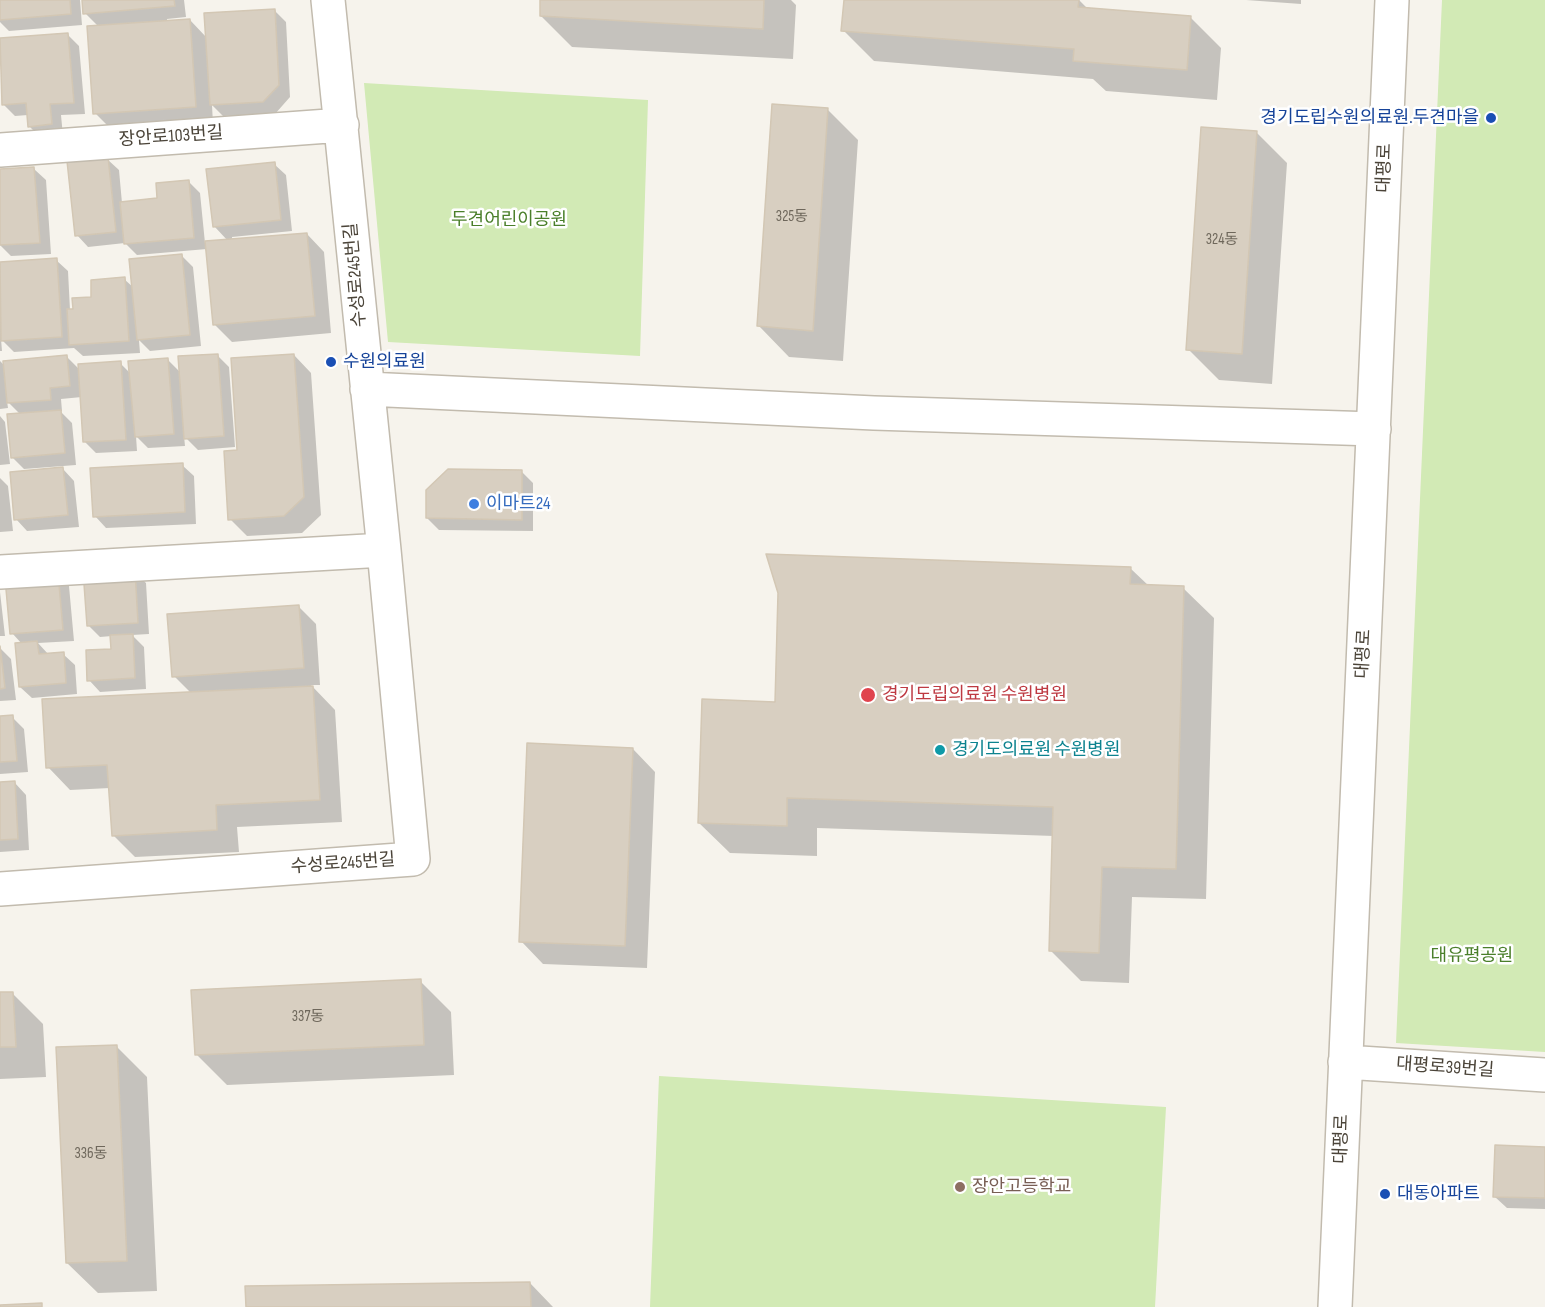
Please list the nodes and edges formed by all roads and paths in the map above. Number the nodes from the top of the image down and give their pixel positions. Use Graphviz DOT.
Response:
graph roads {
  1 [pos="328,0"];
  2 [pos="1392,0"];
  3 [pos="342,125"];
  4 [pos="0,150"];
  5 [pos="367,389"];
  6 [pos="1374,429"];
  7 [pos="384,550"];
  8 [pos="0,572"];
  9 [pos="0,889"];
  10 [pos="1345,1062"];
  11 [pos="1545,1075"];
  12 [pos="1335,1307"];
  1 -- 3 [label="street, 수성로245번길"];
  2 -- 6 [label="street, 대평로"];
  3 -- 4 [label="street, 장안로103번길"];
  3 -- 5 [label="street, 수성로245번길"];
  5 -- 6 [label="street"];
  5 -- 7 [label="street, 수성로245번길"];
  6 -- 10 [label="street, 대평로"];
  7 -- 8 [label="street"];
  7 -- 9 [label="street, 수성로245번길"];
  10 -- 11 [label="street, 대평로39번길"];
  10 -- 12 [label="street, 대평로"];
}
